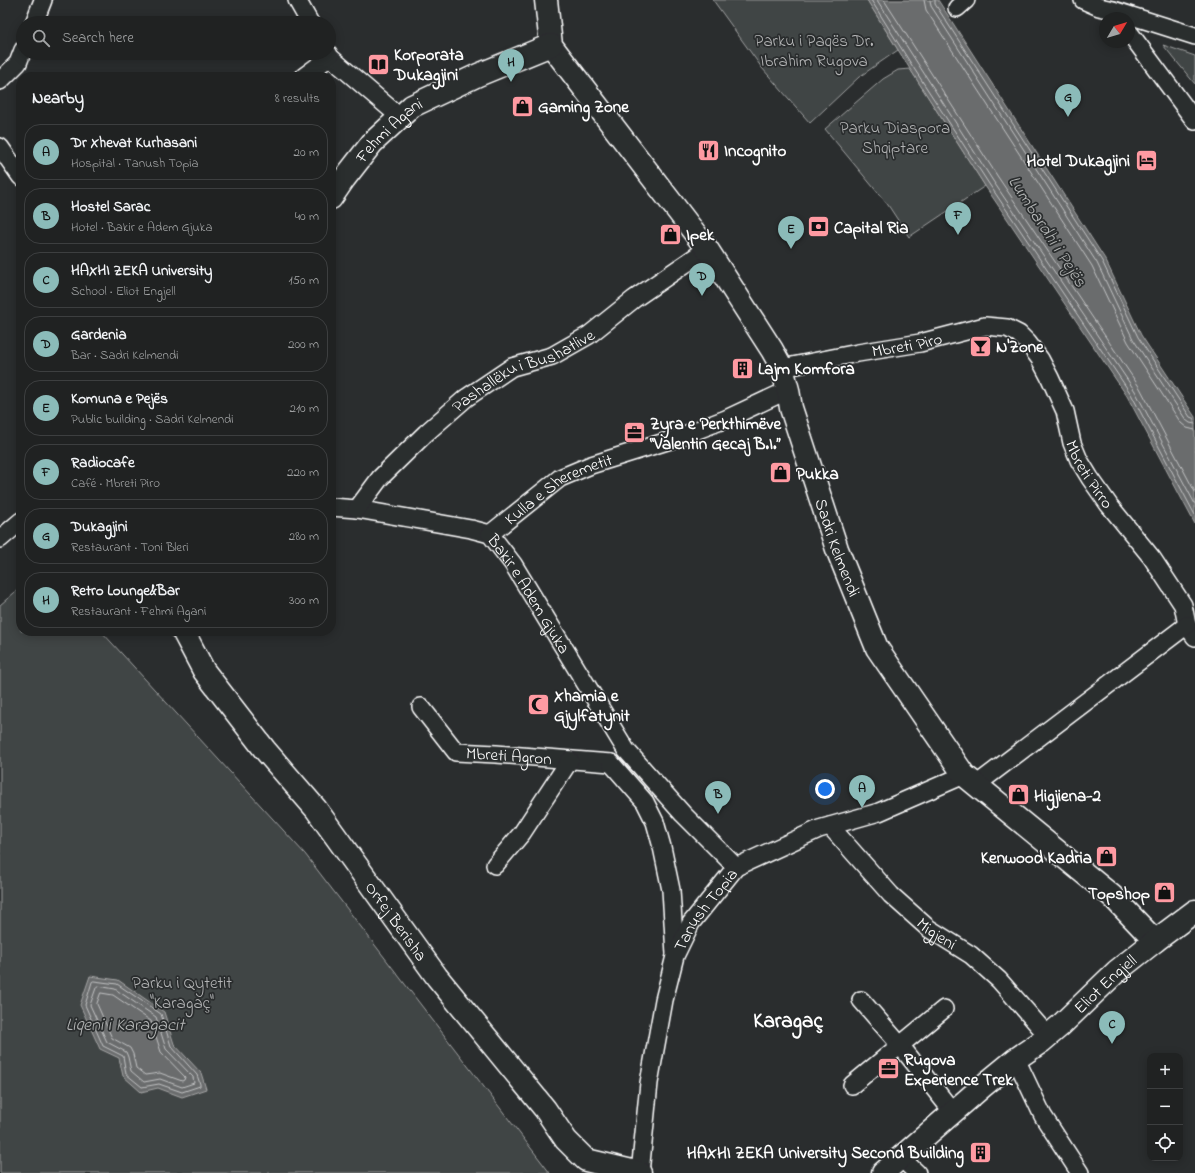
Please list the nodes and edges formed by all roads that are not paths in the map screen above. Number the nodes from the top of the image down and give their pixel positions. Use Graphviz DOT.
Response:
graph roads {
  1 [pos="43,0"];
  2 [pos="297,0"];
  3 [pos="546,0"];
  4 [pos="1083,0"];
  5 [pos="1111,12"];
  6 [pos="37,16"];
  7 [pos="306,16"];
  8 [pos="1135,19"];
  9 [pos="1195,36"];
  10 [pos="1135,40"];
  11 [pos="557,53"];
  12 [pos="19,60"];
  13 [pos="323,60"];
  14 [pos="335,60"];
  15 [pos="309,72"];
  16 [pos="0,81"];
  17 [pos="400,118"];
  18 [pos="1195,121"];
  19 [pos="0,147"];
  20 [pos="16,170"];
  21 [pos="336,191"];
  22 [pos="707,249"];
  23 [pos="985,326"];
  24 [pos="782,368"];
  25 [pos="788,390"];
  26 [pos="336,507"];
  27 [pos="357,509"];
  28 [pos="16,525"];
  29 [pos="490,534"];
  30 [pos="0,539"];
  31 [pos="1191,631"];
  32 [pos="186,636"];
  33 [pos="421,707"];
  34 [pos="626,750"];
  35 [pos="570,760"];
  36 [pos="611,763"];
  37 [pos="651,778"];
  38 [pos="970,780"];
  39 [pos="637,792"];
  40 [pos="830,826"];
  41 [pos="495,865"];
  42 [pos="736,867"];
  43 [pos="1195,911"];
  44 [pos="1155,941"];
  45 [pos="675,956"];
  46 [pos="861,1000"];
  47 [pos="944,1009"];
  48 [pos="1048,1036"];
  49 [pos="900,1045"];
  50 [pos="1016,1059"];
  51 [pos="852,1085"];
  52 [pos="952,1111"];
  53 [pos="901,1158"];
  54 [pos="640,1173"];
  55 [pos="882,1173"];
  56 [pos="917,1173"];
  57 [pos="1080,1173"];
  1 -- 6 [label="street"];
  2 -- 7 [label="street"];
  3 -- 11 [label="street"];
  4 -- 5 [label="street"];
  8 -- 9 [label="street"];
  10 -- 18 [label="street"];
  11 -- 17 [label="street, Fehmi Agani"];
  11 -- 22 [label="street, Sadri Kelmendi"];
  12 -- 16 [label="street"];
  13 -- 15 [label="street"];
  14 -- 17 [label="street"];
  17 -- 21 [label="street, Fehmi Agani"];
  19 -- 20 [label="street"];
  22 -- 24 [label="street, Sadri Kelmendi"];
  22 -- 27 [label="street, Pashallëku i Bushatlive"];
  23 -- 24 [label="street, Mbreti Piro"];
  23 -- 31 [label="street, Mbreti Pirro"];
  24 -- 25 [label="street, Sadri Kelmendi"];
  25 -- 29 [label="street, Kulla e Sheremetit"];
  25 -- 38 [label="street, Sadri Kelmendi"];
  26 -- 27 [label="street, Bakir e Adem Gjuka"];
  27 -- 29 [label="street, Bakir e Adem Gjuka"];
  28 -- 30 [label="street"];
  29 -- 34 [label="street, Bakir e Adem Gjuka"];
  31 -- 38 [label="street, Tanush Topia"];
  32 -- 54 [label="street, Orfej Berisha"];
  33 -- 35 [label="street, Mbreti Agron"];
  34 -- 36 [label="street"];
  34 -- 37 [label="street, Bakir e Adem Gjuka"];
  35 -- 36 [label="street, Mbreti Agron"];
  35 -- 41 [label="street, Mbreti Agron"];
  36 -- 39 [label="street"];
  37 -- 39 [label="street"];
  37 -- 42 [label="street, Bakir e Adem Gjuka"];
  38 -- 40 [label="street, Tanush Topia"];
  38 -- 44 [label="street, Sadri Kelmendi"];
  39 -- 45 [label="street"];
  40 -- 42 [label="street, Tanush Topia"];
  40 -- 48 [label="street, Migjeni"];
  42 -- 45 [label="street, Tanush Topia"];
  43 -- 44 [label="street, Eliot Engjell"];
  44 -- 48 [label="street, Eliot Engjell"];
  45 -- 54 [label="street, Tanush Topia"];
  46 -- 49 [label="street"];
  47 -- 49 [label="street"];
  48 -- 50 [label="street, Eliot Engjell"];
  49 -- 51 [label="street"];
  49 -- 52 [label="street"];
  50 -- 52 [label="street, Eliot Engjell"];
  50 -- 57 [label="street"];
  52 -- 53 [label="street, Eliot Engjell"];
  53 -- 55 [label="street, Eliot Engjell"];
  53 -- 56 [label="street"];
}
